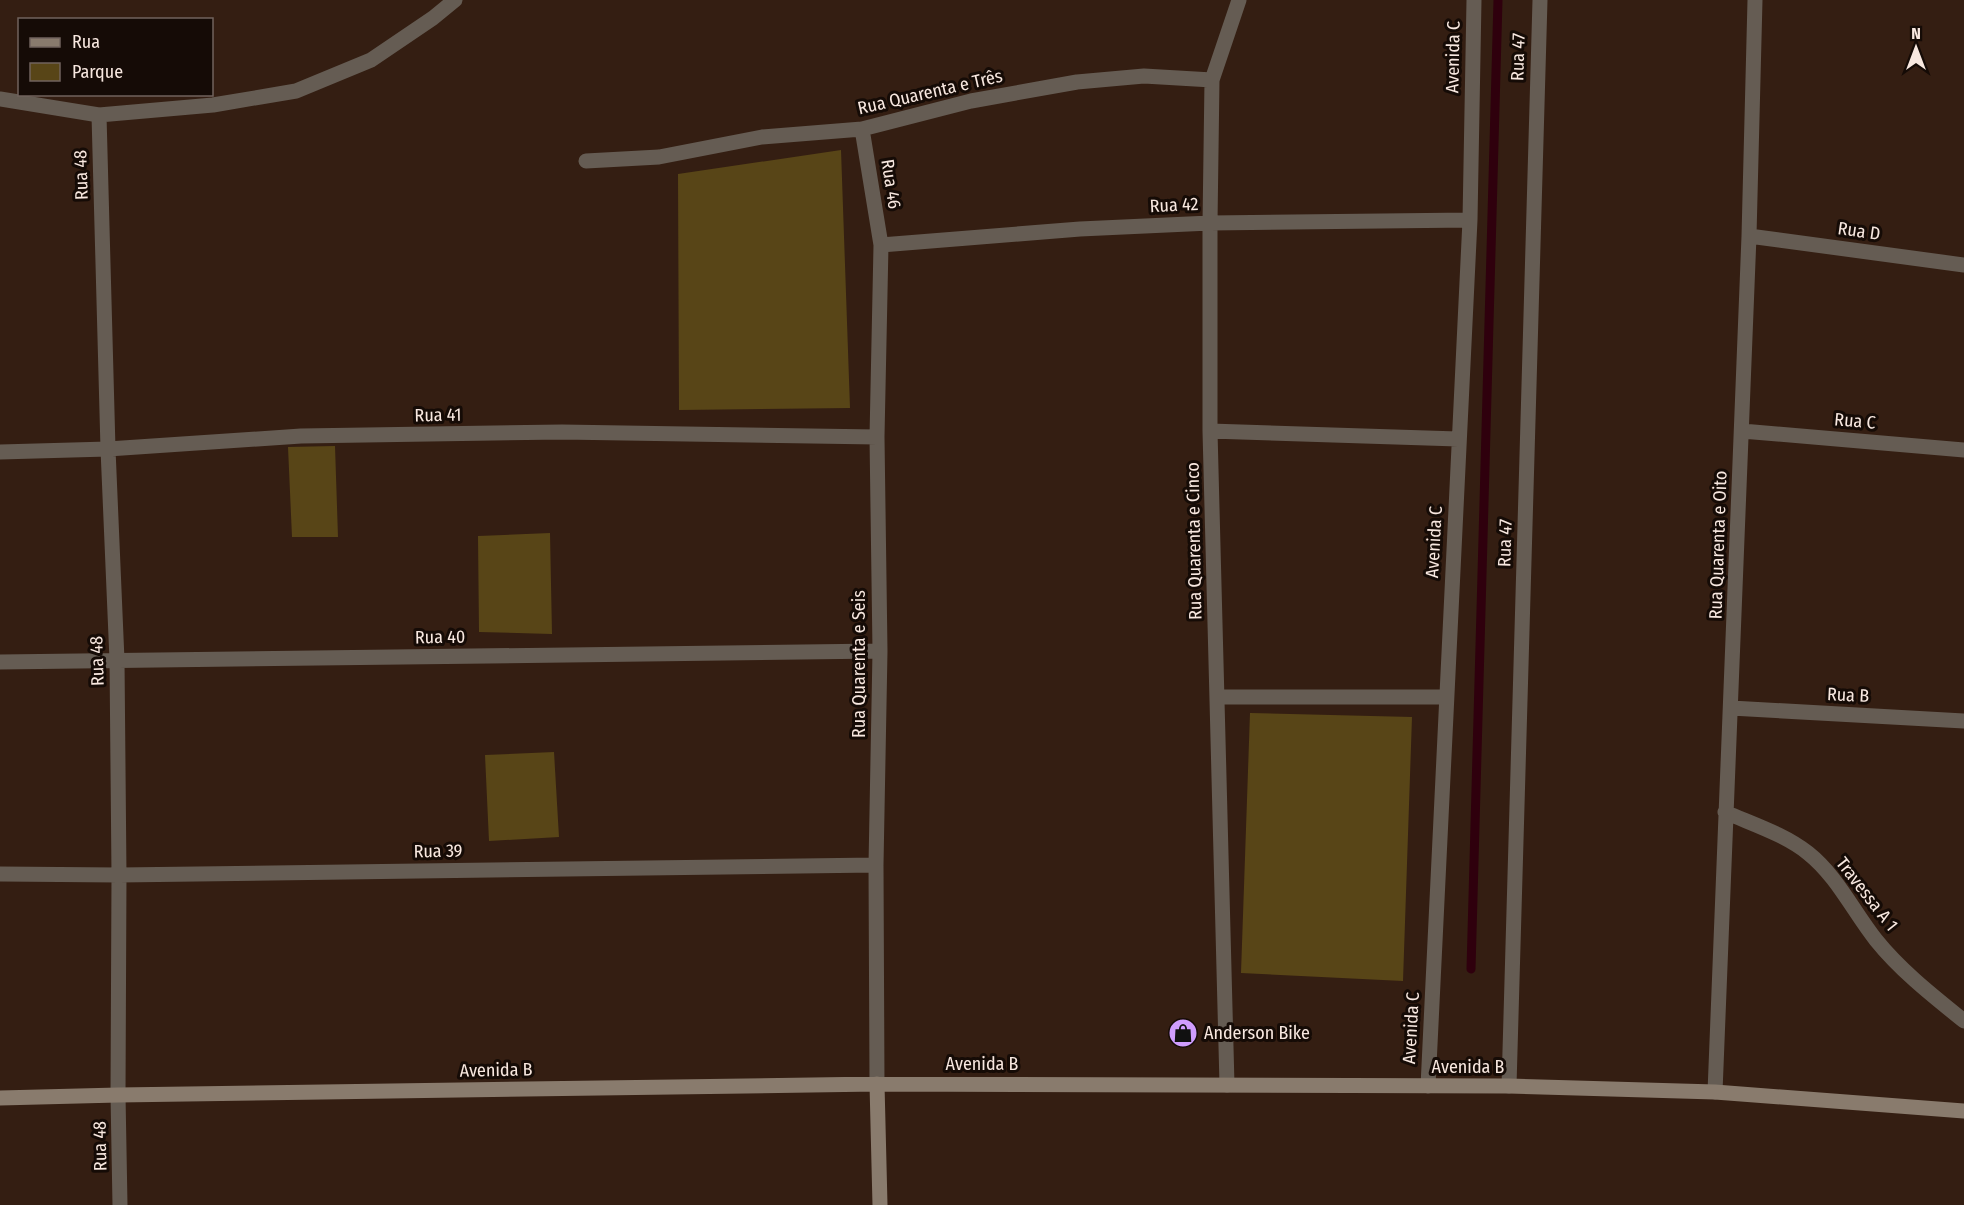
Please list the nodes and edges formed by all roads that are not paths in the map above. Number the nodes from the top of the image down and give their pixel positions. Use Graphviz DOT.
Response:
graph roads {
  1 [pos="455,0"];
  2 [pos="1239,0"];
  3 [pos="1474,0"];
  4 [pos="1540,0"];
  5 [pos="1755,0"];
  6 [pos="1212,80"];
  7 [pos="0,99"];
  8 [pos="99,115"];
  9 [pos="862,129"];
  10 [pos="586,161"];
  11 [pos="1470,220"];
  12 [pos="1210,223"];
  13 [pos="1749,236"];
  14 [pos="881,245"];
  15 [pos="1964,265"];
  16 [pos="1210,430"];
  17 [pos="1742,431"];
  18 [pos="877,437"];
  19 [pos="1458,439"];
  20 [pos="108,449"];
  21 [pos="1964,450"];
  22 [pos="0,452"];
  23 [pos="880,651"];
  24 [pos="117,660"];
  25 [pos="0,662"];
  26 [pos="1217,697"];
  27 [pos="1446,697"];
  28 [pos="1731,708"];
  29 [pos="1964,722"];
  30 [pos="1725,812"];
  31 [pos="876,865"];
  32 [pos="0,874"];
  33 [pos="119,875"];
  34 [pos="1964,1021"];
  35 [pos="877,1084"];
  36 [pos="1227,1085"];
  37 [pos="1428,1086"];
  38 [pos="1509,1086"];
  39 [pos="1715,1092"];
  40 [pos="118,1095"];
  41 [pos="0,1098"];
  42 [pos="1964,1111"];
  43 [pos="120,1205"];
  44 [pos="880,1205"];
  1 -- 8 [label="street"];
  2 -- 6 [label="street, Rua Quarenta e Cinco"];
  3 -- 11 [label="street, Avenida C"];
  4 -- 38 [label="street, Rua 47"];
  5 -- 13 [label="street, Rua Quarenta e Oito"];
  6 -- 9 [label="street, Rua Quarenta e Três"];
  6 -- 12 [label="street, Rua Quarenta e Cinco"];
  7 -- 8 [label="street"];
  8 -- 20 [label="street, Rua 48"];
  9 -- 10 [label="street, Rua Quarenta e Três"];
  9 -- 14 [label="street, Rua 46"];
  11 -- 12 [label="street, Rua 42"];
  11 -- 19 [label="street, Avenida C"];
  12 -- 14 [label="street, Rua 42"];
  12 -- 16 [label="street, Rua Quarenta e Cinco"];
  13 -- 15 [label="street, Rua D"];
  13 -- 17 [label="street, Rua Quarenta e Oito"];
  14 -- 18 [label="street, Rua Quarenta e Seis"];
  16 -- 19 [label="street"];
  16 -- 26 [label="street, Rua Quarenta e Cinco"];
  17 -- 21 [label="street, Rua C"];
  17 -- 28 [label="street, Rua Quarenta e Oito"];
  18 -- 20 [label="street, Rua 41"];
  18 -- 23 [label="street, Rua Quarenta e Seis"];
  19 -- 27 [label="street, Avenida C"];
  20 -- 22 [label="street, Rua 41"];
  20 -- 24 [label="street, Rua 48"];
  23 -- 24 [label="street, Rua 40"];
  23 -- 31 [label="street, Rua Quarenta e Seis"];
  24 -- 25 [label="street, Rua 40"];
  24 -- 33 [label="street, Rua 48"];
  26 -- 27 [label="street"];
  26 -- 36 [label="street, Rua Quarenta e Cinco"];
  27 -- 37 [label="street, Avenida C"];
  28 -- 29 [label="street, Rua B"];
  28 -- 30 [label="street, Rua Quarenta e Oito"];
  30 -- 34 [label="street, Travessa A 1"];
  30 -- 39 [label="street, Rua Quarenta e Oito"];
  31 -- 33 [label="street, Rua 39"];
  31 -- 35 [label="street, Rua Quarenta e Seis"];
  32 -- 33 [label="street, Rua 39"];
  33 -- 40 [label="street, Rua 48"];
  35 -- 36 [label="street, Avenida B"];
  35 -- 40 [label="street, Avenida B"];
  35 -- 44 [label="street"];
  36 -- 37 [label="street, Avenida B"];
  37 -- 38 [label="street, Avenida B"];
  38 -- 39 [label="street, Avenida B"];
  39 -- 42 [label="street, Avenida B"];
  40 -- 41 [label="street, Avenida B"];
  40 -- 43 [label="street, Rua 48"];
}
